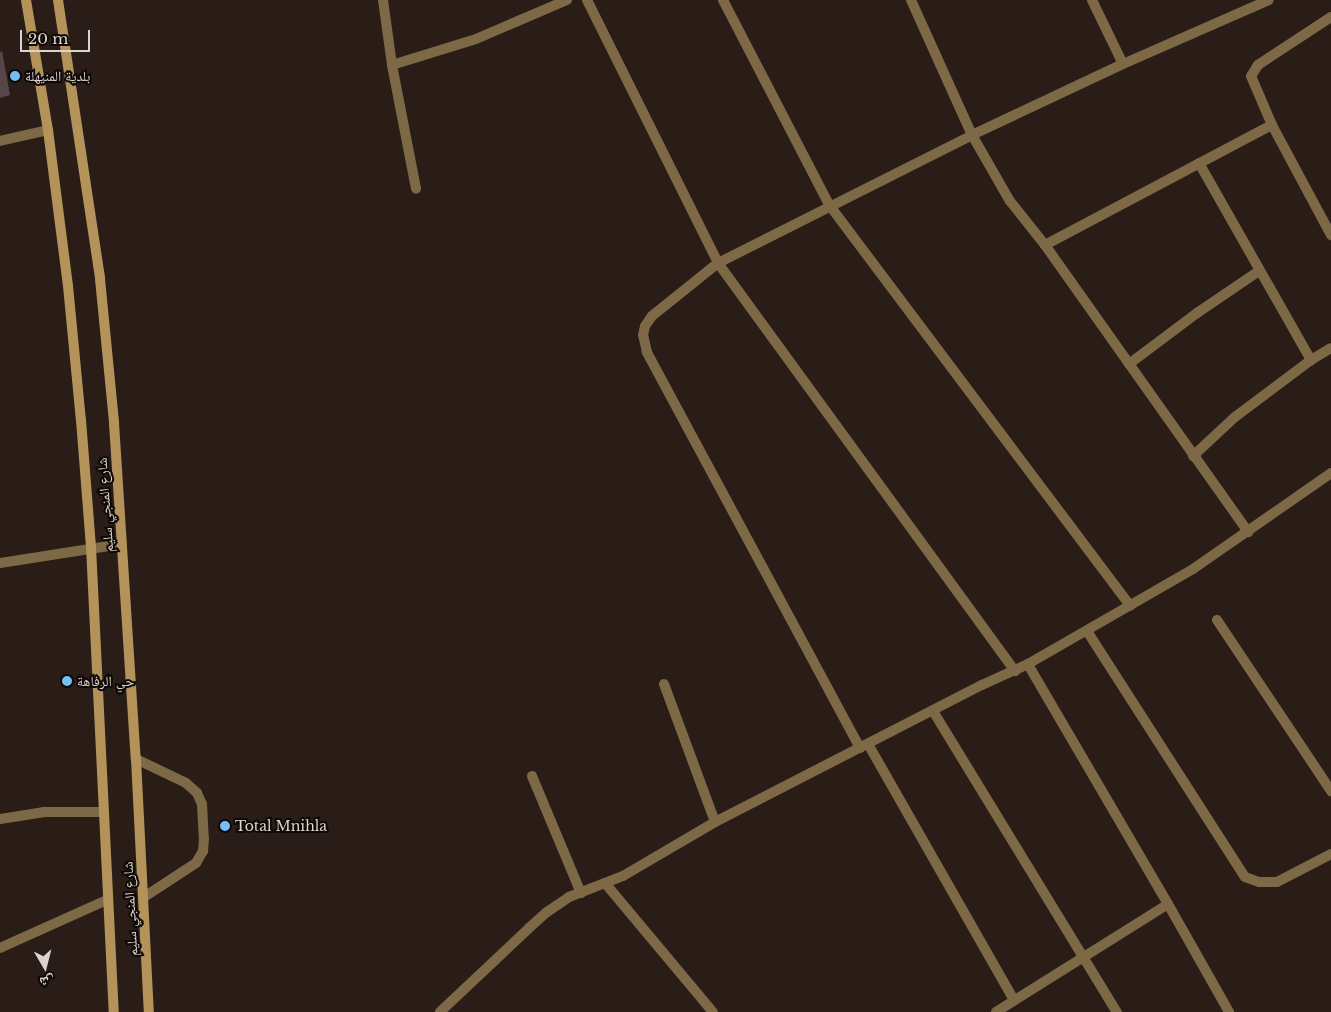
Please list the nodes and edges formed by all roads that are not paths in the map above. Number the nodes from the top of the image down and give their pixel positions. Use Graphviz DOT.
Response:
graph roads {
  1 [pos="26,0"];
  2 [pos="58,0"];
  3 [pos="383,0"];
  4 [pos="567,0"];
  5 [pos="588,0"];
  6 [pos="723,0"];
  7 [pos="911,0"];
  8 [pos="1092,0"];
  9 [pos="1269,0"];
  10 [pos="1331,17"];
  11 [pos="1123,64"];
  12 [pos="392,65"];
  13 [pos="1272,125"];
  14 [pos="48,130"];
  15 [pos="972,135"];
  16 [pos="0,141"];
  17 [pos="1199,163"];
  18 [pos="416,189"];
  19 [pos="830,206"];
  20 [pos="1331,235"];
  21 [pos="1045,245"];
  22 [pos="718,263"];
  23 [pos="1260,271"];
  24 [pos="1331,348"];
  25 [pos="1311,360"];
  26 [pos="1129,364"];
  27 [pos="1193,456"];
  28 [pos="1331,473"];
  29 [pos="1248,532"];
  30 [pos="122,544"];
  31 [pos="91,547"];
  32 [pos="0,563"];
  33 [pos="1130,606"];
  34 [pos="1217,620"];
  35 [pos="1087,631"];
  36 [pos="1028,664"];
  37 [pos="1015,671"];
  38 [pos="664,684"];
  39 [pos="933,711"];
  40 [pos="864,746"];
  41 [pos="136,759"];
  42 [pos="532,776"];
  43 [pos="1331,791"];
  44 [pos="103,812"];
  45 [pos="0,819"];
  46 [pos="715,822"];
  47 [pos="1331,854"];
  48 [pos="606,882"];
  49 [pos="581,893"];
  50 [pos="144,897"];
  51 [pos="107,900"];
  52 [pos="1168,904"];
  53 [pos="0,948"];
  54 [pos="1083,956"];
  55 [pos="1014,1000"];
  56 [pos="114,1012"];
  57 [pos="149,1012"];
  58 [pos="440,1012"];
  59 [pos="713,1012"];
  60 [pos="996,1012"];
  61 [pos="1117,1012"];
  62 [pos="1229,1012"];
  1 -- 14 [label="main road, شارع المنجي سليم"];
  2 -- 30 [label="main road, شارع المنجي سليم"];
  3 -- 12 [label="street"];
  4 -- 12 [label="street"];
  5 -- 22 [label="street"];
  6 -- 19 [label="street"];
  7 -- 15 [label="street"];
  8 -- 11 [label="street"];
  9 -- 11 [label="street"];
  10 -- 13 [label="street"];
  11 -- 15 [label="street"];
  12 -- 18 [label="street"];
  13 -- 17 [label="street"];
  13 -- 20 [label="street"];
  14 -- 16 [label="street"];
  14 -- 31 [label="main road, شارع المنجي سليم"];
  15 -- 19 [label="street"];
  15 -- 21 [label="street"];
  17 -- 21 [label="street"];
  17 -- 23 [label="street"];
  19 -- 22 [label="street"];
  19 -- 33 [label="street"];
  21 -- 26 [label="street"];
  22 -- 37 [label="street"];
  22 -- 40 [label="street"];
  23 -- 25 [label="street"];
  23 -- 26 [label="street"];
  24 -- 25 [label="street"];
  25 -- 27 [label="street"];
  26 -- 27 [label="street"];
  27 -- 29 [label="street"];
  28 -- 29 [label="street"];
  29 -- 33 [label="street"];
  30 -- 31 [label="street"];
  30 -- 41 [label="main road, شارع المنجي سليم"];
  31 -- 32 [label="street"];
  31 -- 44 [label="main road, شارع المنجي سليم"];
  33 -- 35 [label="street"];
  34 -- 43 [label="street"];
  35 -- 36 [label="street"];
  35 -- 47 [label="street"];
  36 -- 37 [label="street"];
  36 -- 52 [label="street"];
  37 -- 39 [label="street"];
  38 -- 46 [label="street"];
  39 -- 40 [label="street"];
  39 -- 54 [label="street"];
  40 -- 46 [label="street"];
  40 -- 55 [label="street"];
  41 -- 50 [label="main road, شارع المنجي سليم"];
  41 -- 50 [label="street"];
  42 -- 49 [label="street"];
  44 -- 45 [label="street"];
  44 -- 51 [label="main road, شارع المنجي سليم"];
  46 -- 48 [label="street"];
  48 -- 49 [label="street"];
  48 -- 59 [label="street"];
  49 -- 58 [label="street"];
  50 -- 57 [label="main road, شارع المنجي سليم"];
  51 -- 53 [label="street"];
  51 -- 56 [label="main road, شارع المنجي سليم"];
  52 -- 54 [label="street"];
  52 -- 62 [label="street"];
  54 -- 55 [label="street"];
  54 -- 61 [label="street"];
  55 -- 60 [label="street"];
}
